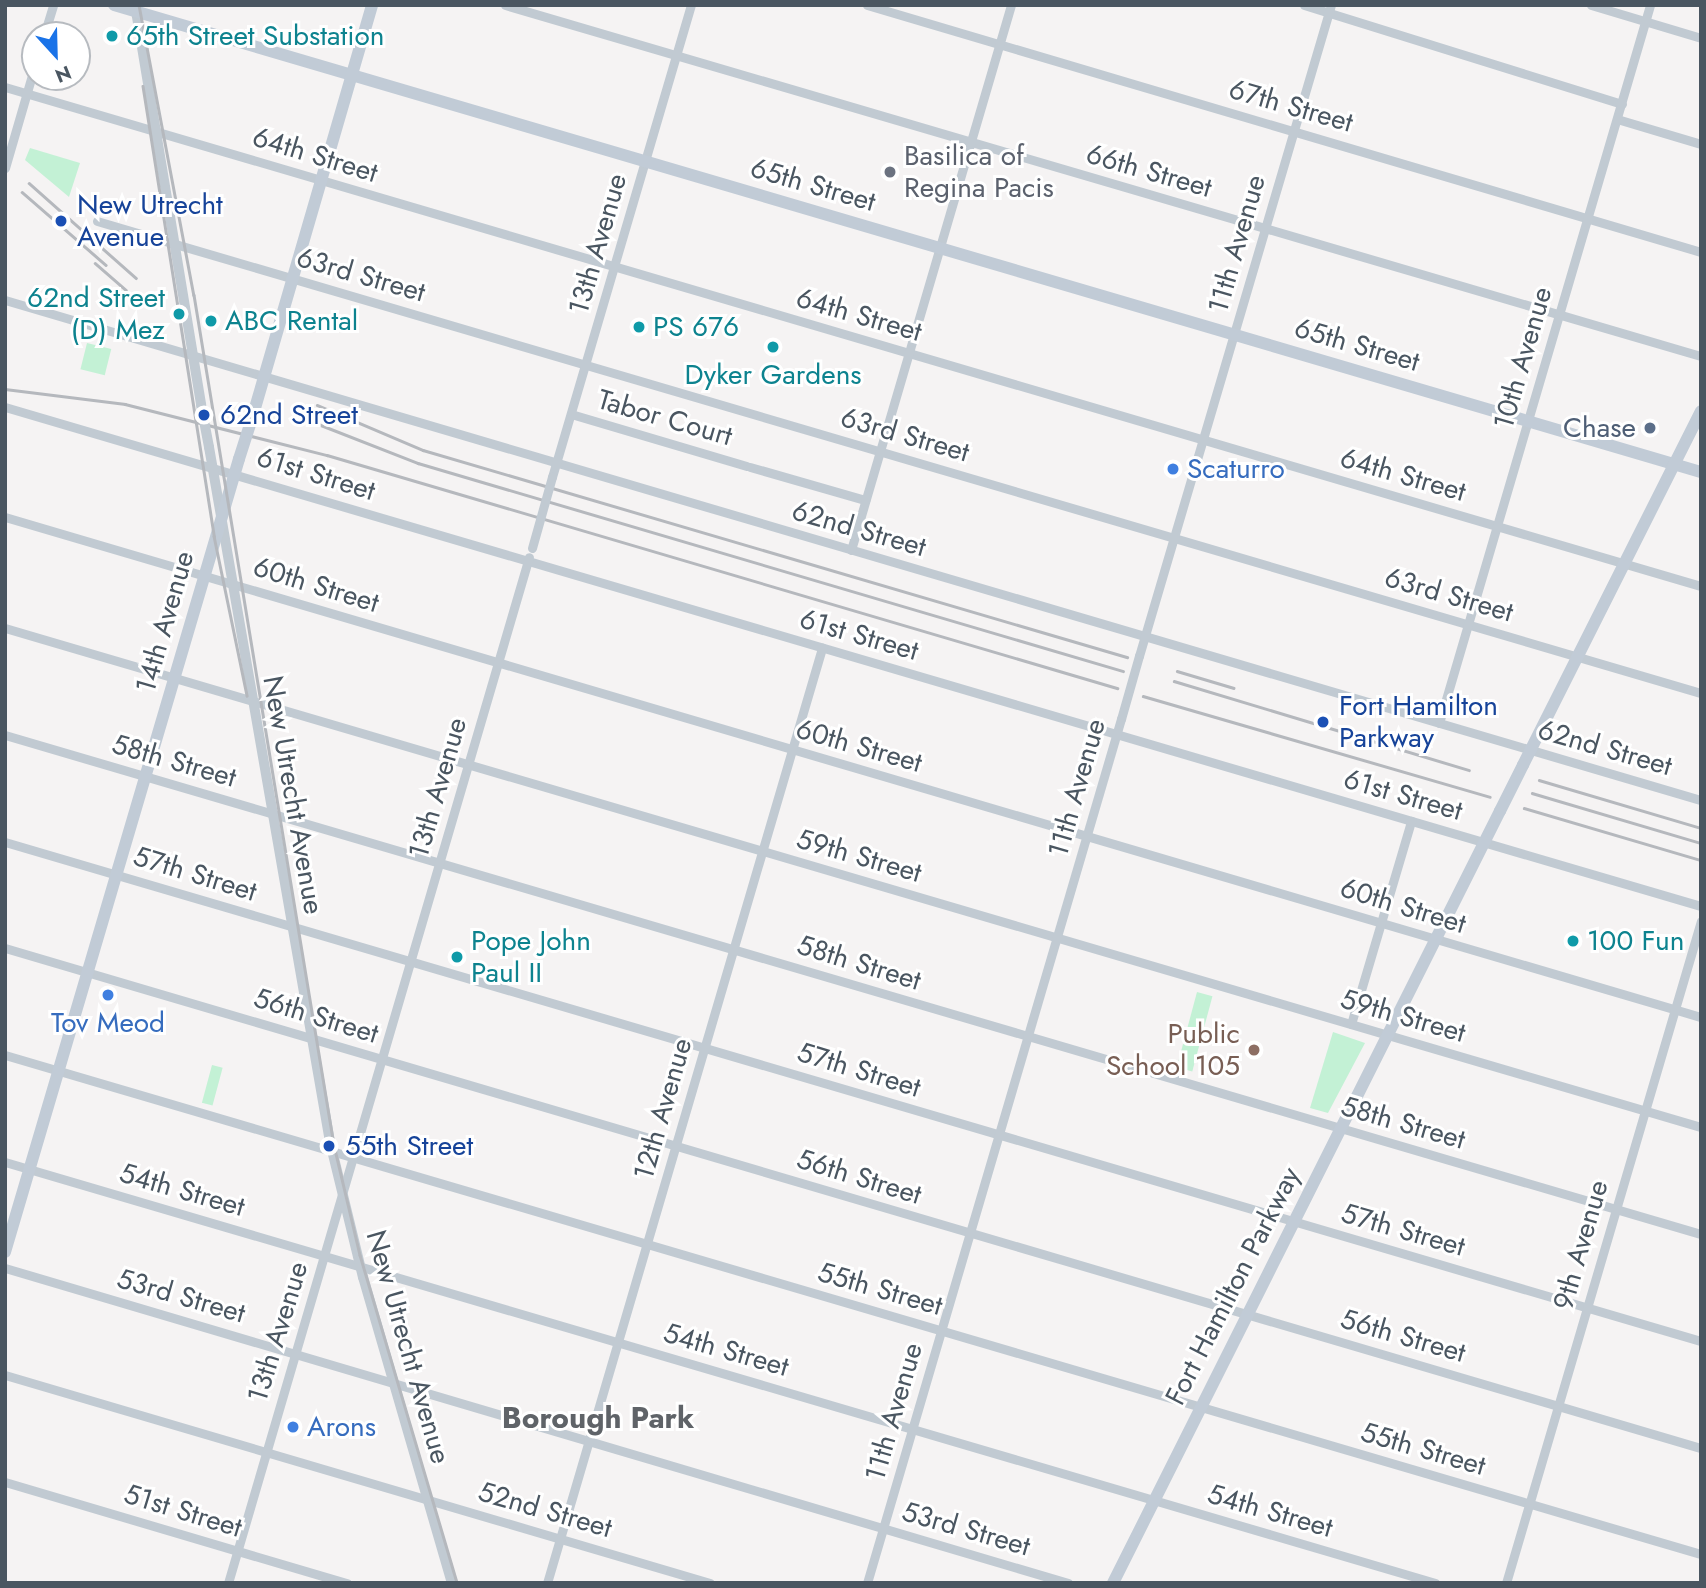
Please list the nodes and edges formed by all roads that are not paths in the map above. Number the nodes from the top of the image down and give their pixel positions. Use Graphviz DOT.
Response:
graph roads {
  1 [pos="114,5"];
  2 [pos="372,5"];
  3 [pos="505,5"];
  4 [pos="691,5"];
  5 [pos="867,5"];
  6 [pos="1011,5"];
  7 [pos="1304,5"];
  8 [pos="1591,5"];
  9 [pos="1650,5"];
  10 [pos="136,8"];
  11 [pos="1330,9"];
  12 [pos="1646,21"];
  13 [pos="1701,38"];
  14 [pos="1000,44"];
  15 [pos="677,56"];
  16 [pos="352,75"];
  17 [pos="5,87"];
  18 [pos="27,93"];
  19 [pos="1622,104"];
  20 [pos="1617,119"];
  21 [pos="155,131"];
  22 [pos="1294,131"];
  23 [pos="971,142"];
  24 [pos="1701,144"];
  25 [pos="646,161"];
  26 [pos="5,168"];
  27 [pos="321,180"];
  28 [pos="1588,218"];
  29 [pos="97,221"];
  30 [pos="1265,229"];
  31 [pos="174,244"];
  32 [pos="940,248"];
  33 [pos="1701,251"];
  34 [pos="614,267"];
  35 [pos="292,278"];
  36 [pos="5,300"];
  37 [pos="1559,316"];
  38 [pos="1234,335"];
  39 [pos="909,354"];
  40 [pos="193,356"];
  41 [pos="1701,356"];
  42 [pos="586,365"];
  43 [pos="264,377"];
  44 [pos="5,407"];
  45 [pos="1701,411"];
  46 [pos="572,414"];
  47 [pos="1528,421"];
  48 [pos="1203,440"];
  49 [pos="880,452"];
  50 [pos="557,463"];
  51 [pos="1674,464"];
  52 [pos="212,467"];
  53 [pos="1701,472"];
  54 [pos="234,474"];
  55 [pos="865,500"];
  56 [pos="5,517"];
  57 [pos="221,520"];
  58 [pos="1497,527"];
  59 [pos="1174,538"];
  60 [pos="851,550"];
  61 [pos="528,561"];
  62 [pos="1624,564"];
  63 [pos="204,576"];
  64 [pos="232,584"];
  65 [pos="1701,586"];
  66 [pos="1468,625"];
  67 [pos="5,628"];
  68 [pos="1145,636"];
  69 [pos="822,648"];
  70 [pos="1577,657"];
  71 [pos="498,663"];
  72 [pos="174,678"];
  73 [pos="1701,693"];
  74 [pos="254,701"];
  75 [pos="1439,723"];
  76 [pos="1116,734"];
  77 [pos="5,735"];
  78 [pos="792,750"];
  79 [pos="1531,750"];
  80 [pos="468,764"];
  81 [pos="145,776"];
  82 [pos="1701,800"];
  83 [pos="273,814"];
  84 [pos="1411,821"];
  85 [pos="1086,836"];
  86 [pos="1487,836"];
  87 [pos="5,842"];
  88 [pos="762,851"];
  89 [pos="439,863"];
  90 [pos="117,874"];
  91 [pos="1701,906"];
  92 [pos="1701,921"];
  93 [pos="1380,922"];
  94 [pos="293,927"];
  95 [pos="1056,937"];
  96 [pos="1436,939"];
  97 [pos="5,948"];
  98 [pos="733,950"];
  99 [pos="411,961"];
  100 [pos="88,973"];
  101 [pos="1675,1009"];
  102 [pos="1701,1017"];
  103 [pos="1351,1024"];
  104 [pos="1387,1035"];
  105 [pos="1028,1037"];
  106 [pos="312,1039"];
  107 [pos="704,1047"];
  108 [pos="5,1055"];
  109 [pos="382,1059"];
  110 [pos="59,1071"];
  111 [pos="1645,1111"];
  112 [pos="1701,1127"];
  113 [pos="1340,1128"];
  114 [pos="999,1135"];
  115 [pos="676,1146"];
  116 [pos="332,1152"];
  117 [pos="353,1157"];
  118 [pos="5,1162"];
  119 [pos="30,1169"];
  120 [pos="342,1195"];
  121 [pos="1616,1209"];
  122 [pos="1293,1221"];
  123 [pos="971,1234"];
  124 [pos="1701,1234"];
  125 [pos="647,1244"];
  126 [pos="5,1252"];
  127 [pos="324,1256"];
  128 [pos="360,1266"];
  129 [pos="5,1269"];
  130 [pos="1587,1308"];
  131 [pos="1247,1314"];
  132 [pos="941,1331"];
  133 [pos="1701,1341"];
  134 [pos="618,1342"];
  135 [pos="295,1354"];
  136 [pos="5,1375"];
  137 [pos="393,1382"];
  138 [pos="1558,1406"];
  139 [pos="1200,1407"];
  140 [pos="912,1429"];
  141 [pos="589,1440"];
  142 [pos="1701,1448"];
  143 [pos="266,1452"];
  144 [pos="5,1482"];
  145 [pos="428,1500"];
  146 [pos="1153,1500"];
  147 [pos="1529,1504"];
  148 [pos="884,1528"];
  149 [pos="560,1538"];
  150 [pos="237,1551"];
  151 [pos="1701,1554"];
  152 [pos="228,1583"];
  153 [pos="347,1583"];
  154 [pos="452,1583"];
  155 [pos="547,1583"];
  156 [pos="710,1583"];
  157 [pos="867,1583"];
  158 [pos="1068,1583"];
  159 [pos="1113,1583"];
  160 [pos="1435,1583"];
  161 [pos="1506,1583"];
  1 -- 10 [label="main road, 65th Street"];
  2 -- 16 [label="main road, 14th Avenue"];
  3 -- 15 [label="street, 66th Street"];
  4 -- 15 [label="street, 13th Avenue"];
  5 -- 14 [label="street, 67th Street"];
  6 -- 14 [label="street"];
  7 -- 11 [label="street"];
  8 -- 12 [label="street"];
  9 -- 12 [label="street, 10th Avenue"];
  10 -- 16 [label="main road, 65th Street"];
  10 -- 21 [label="street, New Utrecht Avenue"];
  11 -- 19 [label="street"];
  11 -- 22 [label="street, 11th Avenue"];
  12 -- 13 [label="street"];
  12 -- 19 [label="street, 10th Avenue"];
  14 -- 22 [label="street, 67th Street"];
  14 -- 23 [label="street"];
  15 -- 23 [label="street, 66th Street"];
  15 -- 25 [label="street, 13th Avenue"];
  16 -- 25 [label="main road, 65th Street"];
  16 -- 27 [label="main road, 14th Avenue"];
  17 -- 18 [label="street, 64th Street"];
  18 -- 21 [label="street, 64th Street"];
  18 -- 26 [label="street"];
  19 -- 20 [label="street, 10th Avenue"];
  20 -- 24 [label="street"];
  20 -- 28 [label="street, 10th Avenue"];
  21 -- 27 [label="street, 64th Street"];
  21 -- 31 [label="street, New Utrecht Avenue"];
  22 -- 28 [label="street, 67th Street"];
  22 -- 30 [label="street, 11th Avenue"];
  23 -- 30 [label="street, 66th Street"];
  23 -- 32 [label="street"];
  25 -- 32 [label="main road, 65th Street"];
  25 -- 34 [label="street, 13th Avenue"];
  27 -- 34 [label="street, 64th Street"];
  27 -- 35 [label="main road, 14th Avenue"];
  28 -- 33 [label="street, 67th Street"];
  28 -- 37 [label="street, 10th Avenue"];
  29 -- 31 [label="street, 63rd Street"];
  30 -- 37 [label="street, 66th Street"];
  30 -- 38 [label="street, 11th Avenue"];
  31 -- 35 [label="street, 63rd Street"];
  31 -- 40 [label="street, New Utrecht Avenue"];
  32 -- 38 [label="main road, 65th Street"];
  32 -- 39 [label="street"];
  34 -- 39 [label="street, 64th Street"];
  34 -- 42 [label="street, 13th Avenue"];
  35 -- 42 [label="street, 63rd Street"];
  35 -- 43 [label="main road, 14th Avenue"];
  36 -- 40 [label="street, 62nd Street"];
  37 -- 41 [label="street, 66th Street"];
  37 -- 47 [label="street, 10th Avenue"];
  38 -- 47 [label="main road, 65th Street"];
  38 -- 48 [label="street, 11th Avenue"];
  39 -- 48 [label="street, 64th Street"];
  39 -- 49 [label="street"];
  40 -- 43 [label="street, 62nd Street"];
  40 -- 52 [label="street, New Utrecht Avenue, bridge"];
  42 -- 46 [label="street, 13th Avenue"];
  42 -- 49 [label="street, 63rd Street"];
  43 -- 50 [label="street, 62nd Street"];
  43 -- 54 [label="main road, 14th Avenue, bridge"];
  44 -- 52 [label="street, 61st Street"];
  45 -- 51 [label="main road, Fort Hamilton Parkway"];
  46 -- 50 [label="street, 13th Avenue"];
  46 -- 55 [label="street, Tabor Court"];
  47 -- 51 [label="main road, 65th Street"];
  47 -- 58 [label="street, 10th Avenue"];
  48 -- 58 [label="street, 64th Street"];
  48 -- 59 [label="street, 11th Avenue"];
  49 -- 55 [label="street"];
  49 -- 59 [label="street, 63rd Street"];
  50 -- 60 [label="street, 62nd Street"];
  50 -- 61 [label="street, 13th Avenue, bridge"];
  51 -- 53 [label="main road, 65th Street"];
  51 -- 62 [label="main road, Fort Hamilton Parkway"];
  52 -- 54 [label="street, 61st Street"];
  52 -- 57 [label="street, New Utrecht Avenue"];
  54 -- 57 [label="main road, 14th Avenue"];
  54 -- 61 [label="street, 61st Street"];
  55 -- 60 [label="street"];
  56 -- 63 [label="street, 60th Street"];
  57 -- 63 [label="main road, 14th Avenue"];
  57 -- 64 [label="street, New Utrecht Avenue"];
  58 -- 62 [label="street, 64th Street"];
  58 -- 66 [label="street, 10th Avenue"];
  59 -- 66 [label="street, 63rd Street"];
  59 -- 68 [label="street, 11th Avenue"];
  60 -- 68 [label="street, 62nd Street"];
  61 -- 69 [label="street, 61st Street"];
  61 -- 71 [label="street, 13th Avenue"];
  62 -- 65 [label="street, 64th Street"];
  62 -- 70 [label="main road, Fort Hamilton Parkway"];
  63 -- 64 [label="street, 60th Street"];
  63 -- 72 [label="main road, 14th Avenue"];
  64 -- 71 [label="street, 60th Street"];
  64 -- 74 [label="street, New Utrecht Avenue"];
  66 -- 70 [label="street, 63rd Street"];
  66 -- 75 [label="street, 10th Avenue"];
  67 -- 72 [label="street, 59th Street"];
  68 -- 75 [label="street, 62nd Street"];
  68 -- 76 [label="street, 11th Avenue, bridge"];
  69 -- 76 [label="street, 61st Street"];
  69 -- 78 [label="street, 12th Avenue"];
  70 -- 73 [label="street, 63rd Street"];
  70 -- 79 [label="main road, Fort Hamilton Parkway"];
  71 -- 78 [label="street, 60th Street"];
  71 -- 80 [label="street, 13th Avenue"];
  72 -- 74 [label="street, 59th Street"];
  72 -- 81 [label="main road, 14th Avenue"];
  74 -- 80 [label="street, 59th Street"];
  74 -- 83 [label="street, New Utrecht Avenue"];
  75 -- 79 [label="street, 62nd Street"];
  76 -- 84 [label="street, 61st Street"];
  76 -- 85 [label="street, 11th Avenue"];
  77 -- 81 [label="street, 58th Street"];
  78 -- 85 [label="street, 60th Street"];
  78 -- 88 [label="street, 12th Avenue"];
  79 -- 82 [label="street, 62nd Street"];
  79 -- 86 [label="main road, Fort Hamilton Parkway, bridge"];
  80 -- 88 [label="street, 59th Street"];
  80 -- 89 [label="street, 13th Avenue"];
  81 -- 83 [label="street, 58th Street"];
  81 -- 90 [label="main road, 14th Avenue"];
  83 -- 89 [label="street, 58th Street"];
  83 -- 94 [label="street, New Utrecht Avenue"];
  84 -- 86 [label="street, 61st Street"];
  84 -- 93 [label="street"];
  85 -- 93 [label="street, 60th Street"];
  85 -- 95 [label="street, 11th Avenue"];
  86 -- 91 [label="street, 61st Street"];
  86 -- 96 [label="main road, Fort Hamilton Parkway"];
  87 -- 90 [label="street, 57th Street"];
  88 -- 95 [label="street, 59th Street"];
  88 -- 98 [label="street, 12th Avenue"];
  89 -- 98 [label="street, 58th Street"];
  89 -- 99 [label="street, 13th Avenue"];
  90 -- 94 [label="street, 57th Street"];
  90 -- 100 [label="main road, 14th Avenue"];
  92 -- 101 [label="street, 9th Avenue"];
  93 -- 96 [label="street, 60th Street"];
  93 -- 103 [label="street"];
  94 -- 99 [label="street, 57th Street"];
  94 -- 106 [label="street, New Utrecht Avenue"];
  95 -- 103 [label="street, 59th Street"];
  95 -- 105 [label="street, 11th Avenue"];
  96 -- 101 [label="street, 60th Street"];
  96 -- 104 [label="main road, Fort Hamilton Parkway"];
  97 -- 100 [label="street, 56th Street"];
  98 -- 105 [label="street, 58th Street"];
  98 -- 107 [label="street, 12th Avenue"];
  99 -- 107 [label="street, 57th Street"];
  99 -- 109 [label="street, 13th Avenue"];
  100 -- 106 [label="street, 56th Street"];
  100 -- 110 [label="main road, 14th Avenue"];
  101 -- 102 [label="street, 60th Street"];
  101 -- 111 [label="street, 9th Avenue"];
  103 -- 104 [label="street, 59th Street"];
  104 -- 111 [label="street, 59th Street"];
  104 -- 113 [label="main road, Fort Hamilton Parkway"];
  105 -- 113 [label="street, 58th Street"];
  105 -- 114 [label="street, 11th Avenue"];
  106 -- 109 [label="street, 56th Street"];
  106 -- 116 [label="street, New Utrecht Avenue"];
  107 -- 114 [label="street, 57th Street"];
  107 -- 115 [label="street, 12th Avenue"];
  108 -- 110 [label="street, 55th Street"];
  109 -- 115 [label="street, 56th Street"];
  109 -- 117 [label="street, 13th Avenue"];
  110 -- 116 [label="street, 55th Street"];
  110 -- 119 [label="main road, 14th Avenue"];
  111 -- 112 [label="street, 59th Street"];
  111 -- 121 [label="street, 9th Avenue"];
  113 -- 121 [label="street, 58th Street"];
  113 -- 122 [label="main road, Fort Hamilton Parkway"];
  114 -- 122 [label="street, 57th Street"];
  114 -- 123 [label="street, 11th Avenue"];
  115 -- 123 [label="street, 56th Street"];
  115 -- 125 [label="street, 12th Avenue"];
  116 -- 117 [label="street, 55th Street"];
  116 -- 120 [label="street, New Utrecht Avenue"];
  117 -- 120 [label="street, 13th Avenue"];
  117 -- 125 [label="street, 55th Street"];
  118 -- 119 [label="street, 54th Street"];
  119 -- 126 [label="main road, 14th Avenue"];
  119 -- 127 [label="street, 54th Street"];
  120 -- 127 [label="street, 13th Avenue"];
  120 -- 128 [label="street, New Utrecht Avenue"];
  121 -- 124 [label="street, 58th Street"];
  121 -- 130 [label="street, 9th Avenue"];
  122 -- 130 [label="street, 57th Street"];
  122 -- 131 [label="main road, Fort Hamilton Parkway"];
  123 -- 131 [label="street, 56th Street"];
  123 -- 132 [label="street, 11th Avenue"];
  125 -- 132 [label="street, 55th Street"];
  125 -- 134 [label="street, 12th Avenue"];
  127 -- 128 [label="street, 54th Street"];
  127 -- 135 [label="street, 13th Avenue"];
  128 -- 134 [label="street, 54th Street"];
  128 -- 137 [label="street, New Utrecht Avenue"];
  129 -- 135 [label="street, 53rd Street"];
  130 -- 133 [label="street, 57th Street"];
  130 -- 138 [label="street, 9th Avenue"];
  131 -- 138 [label="street, 56th Street"];
  131 -- 139 [label="main road, Fort Hamilton Parkway"];
  132 -- 139 [label="street, 55th Street"];
  132 -- 140 [label="street, 11th Avenue"];
  134 -- 140 [label="street, 54th Street"];
  134 -- 141 [label="street, 12th Avenue"];
  135 -- 137 [label="street, 53rd Street"];
  135 -- 143 [label="street, 13th Avenue"];
  136 -- 143 [label="street, 52nd Street"];
  137 -- 141 [label="street, 53rd Street"];
  137 -- 145 [label="street, New Utrecht Avenue"];
  138 -- 142 [label="street, 56th Street"];
  138 -- 147 [label="street, 9th Avenue"];
  139 -- 146 [label="main road, Fort Hamilton Parkway"];
  139 -- 147 [label="street, 55th Street"];
  140 -- 146 [label="street, 54th Street"];
  140 -- 148 [label="street, 11th Avenue"];
  141 -- 148 [label="street, 53rd Street"];
  141 -- 149 [label="street, 12th Avenue"];
  143 -- 145 [label="street, 52nd Street"];
  143 -- 150 [label="street, 13th Avenue"];
  144 -- 150 [label="street, 51st Street"];
  145 -- 149 [label="street, 52nd Street"];
  145 -- 154 [label="street, New Utrecht Avenue"];
  146 -- 159 [label="main road, Fort Hamilton Parkway"];
  146 -- 160 [label="street, 54th Street"];
  147 -- 151 [label="street, 55th Street"];
  147 -- 161 [label="street, 9th Avenue"];
  148 -- 157 [label="street, 11th Avenue"];
  148 -- 158 [label="street, 53rd Street"];
  149 -- 155 [label="street, 12th Avenue"];
  149 -- 156 [label="street, 52nd Street"];
  150 -- 152 [label="street, 13th Avenue"];
  150 -- 153 [label="street, 51st Street"];
}
